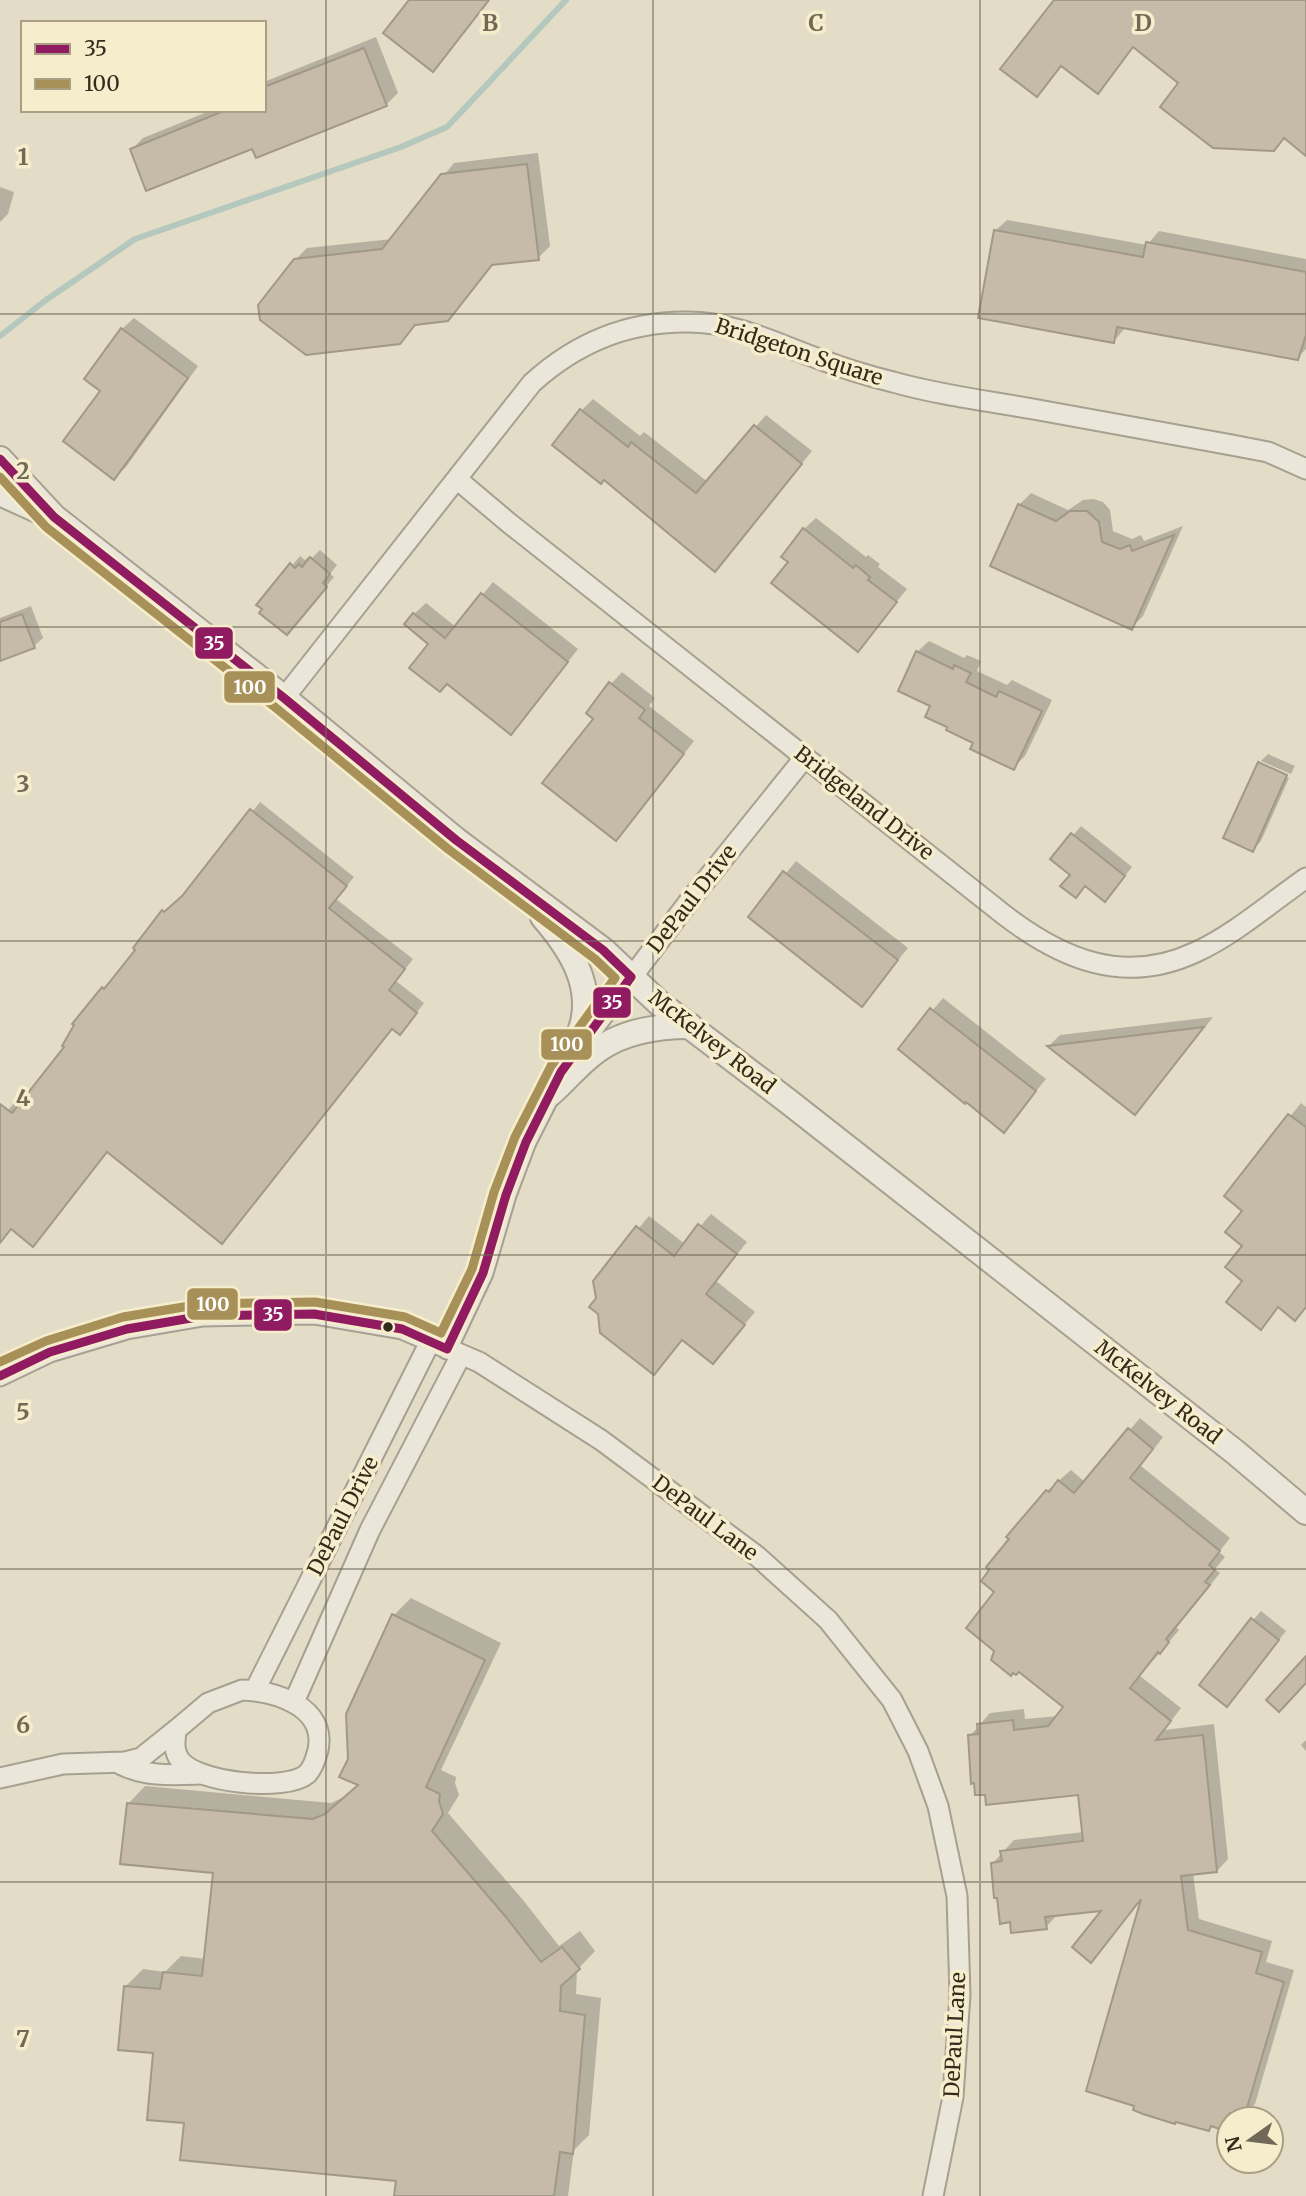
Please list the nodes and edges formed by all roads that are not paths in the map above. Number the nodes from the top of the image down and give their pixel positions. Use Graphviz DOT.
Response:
graph roads {
  1 [pos="0,458"];
  2 [pos="1306,469"];
  3 [pos="458,480"];
  4 [pos="0,494"];
  5 [pos="54,517"];
  6 [pos="284,698"];
  7 [pos="805,757"];
  8 [pos="1306,878"];
  9 [pos="513,882"];
  10 [pos="631,977"];
  11 [pos="690,1026"];
  12 [pos="561,1072"];
  13 [pos="550,1094"];
  14 [pos="446,1349"];
  15 [pos="0,1376"];
  16 [pos="1306,1512"];
  17 [pos="256,1690"];
  18 [pos="294,1702"];
  19 [pos="176,1730"];
  20 [pos="120,1764"];
  21 [pos="201,1774"];
  22 [pos="0,1777"];
  23 [pos="933,2196"];
  1 -- 5 [label="street, McKelvey Road"];
  2 -- 3 [label="street, Bridgeton Square"];
  3 -- 6 [label="street, Bridgeton Square"];
  3 -- 7 [label="street, Bridgeland Drive"];
  4 -- 5 [label="street, McKelvey Road"];
  5 -- 6 [label="street, McKelvey Road"];
  6 -- 9 [label="street, McKelvey Road"];
  7 -- 8 [label="street, Bridgeland Drive"];
  7 -- 10 [label="street, DePaul Drive"];
  9 -- 10 [label="street, McKelvey Road"];
  9 -- 12 [label="street"];
  10 -- 11 [label="street, McKelvey Road"];
  10 -- 12 [label="street, DePaul Drive"];
  11 -- 13 [label="street"];
  11 -- 16 [label="street, McKelvey Road"];
  12 -- 13 [label="street, DePaul Drive"];
  13 -- 14 [label="street, DePaul Drive"];
  14 -- 15 [label="street, DePaul Lane"];
  14 -- 17 [label="street, DePaul Drive"];
  14 -- 18 [label="street, DePaul Drive"];
  14 -- 23 [label="street, DePaul Lane"];
  17 -- 18 [label="street"];
  17 -- 19 [label="street"];
  18 -- 21 [label="street"];
  19 -- 20 [label="street"];
  19 -- 21 [label="street"];
  20 -- 21 [label="street"];
  20 -- 22 [label="street"];
}
